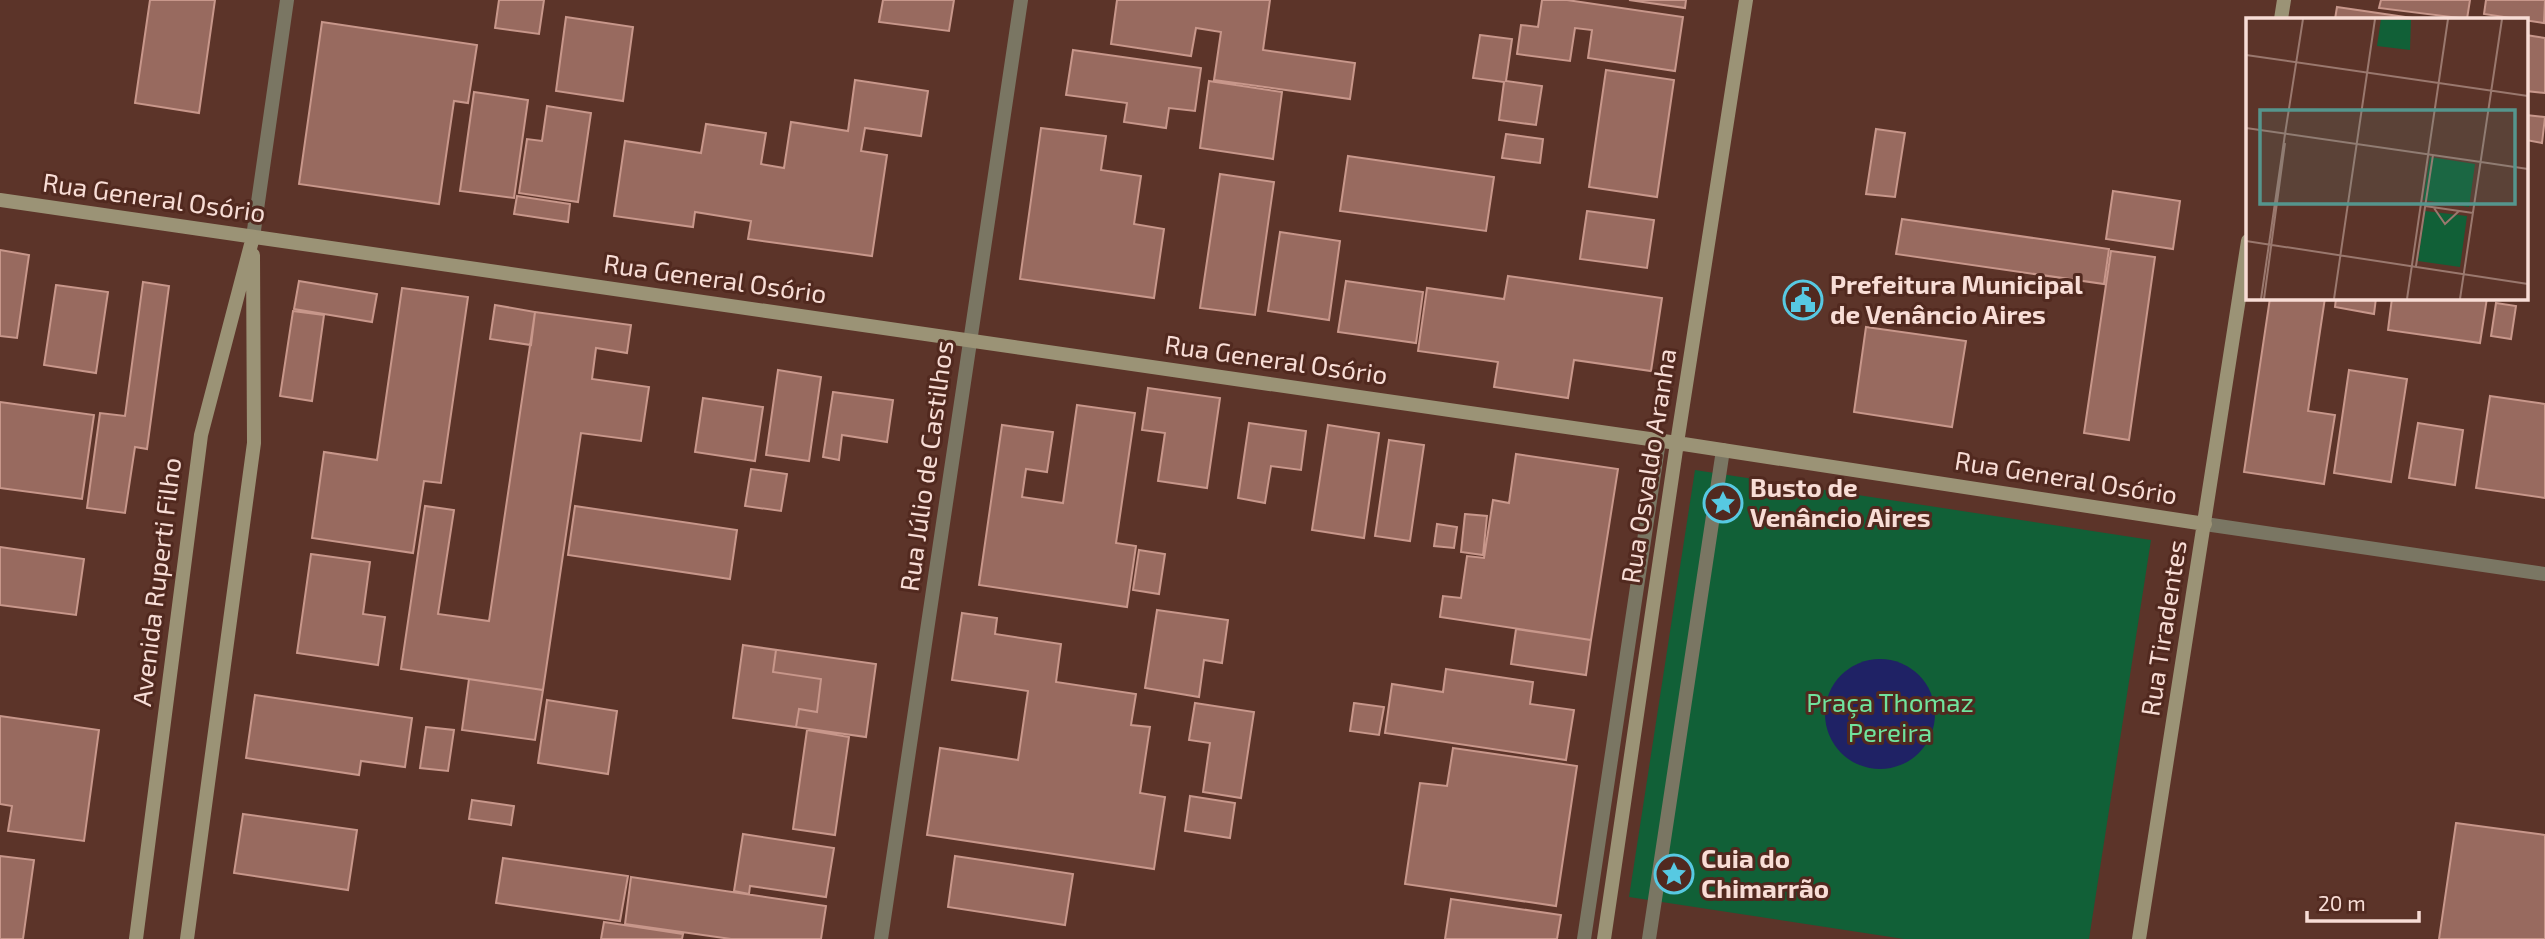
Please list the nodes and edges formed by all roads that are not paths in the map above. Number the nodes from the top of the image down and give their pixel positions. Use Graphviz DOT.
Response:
graph roads {
  1 [pos="287,0"];
  2 [pos="1021,0"];
  3 [pos="1746,0"];
  4 [pos="2284,0"];
  5 [pos="2281,18"];
  6 [pos="0,200"];
  7 [pos="253,237"];
  8 [pos="2246,254"];
  9 [pos="971,341"];
  10 [pos="1659,441"];
  11 [pos="1677,443"];
  12 [pos="1724,450"];
  13 [pos="2205,524"];
  14 [pos="2545,575"];
  15 [pos="136,939"];
  16 [pos="187,939"];
  17 [pos="881,939"];
  18 [pos="1584,939"];
  19 [pos="1604,939"];
  20 [pos="1649,939"];
  21 [pos="2139,939"];
  1 -- 7 [label="street, Avenida Ruperti Filho"];
  2 -- 9 [label="street, Rua Júlio de Castilhos"];
  3 -- 11 [label="main road, Rua Osvaldo Aranha"];
  4 -- 5 [label="main road"];
  6 -- 7 [label="main road, Rua General Osório"];
  7 -- 9 [label="main road, Rua General Osório"];
  7 -- 15 [label="main road, Avenida Ruperti Filho"];
  7 -- 16 [label="main road, Avenida Ruperti Filho"];
  8 -- 13 [label="main road, Rua Tiradentes"];
  9 -- 10 [label="main road, Rua General Osório"];
  9 -- 17 [label="street, Rua Júlio de Castilhos"];
  10 -- 11 [label="main road, Rua General Osório"];
  10 -- 18 [label="street"];
  11 -- 12 [label="main road, Rua General Osório"];
  11 -- 19 [label="main road, Rua Osvaldo Aranha"];
  12 -- 13 [label="main road, Rua General Osório"];
  12 -- 20 [label="street"];
  13 -- 14 [label="street, Rua General Osório"];
  13 -- 21 [label="main road, Rua Tiradentes"];
}
